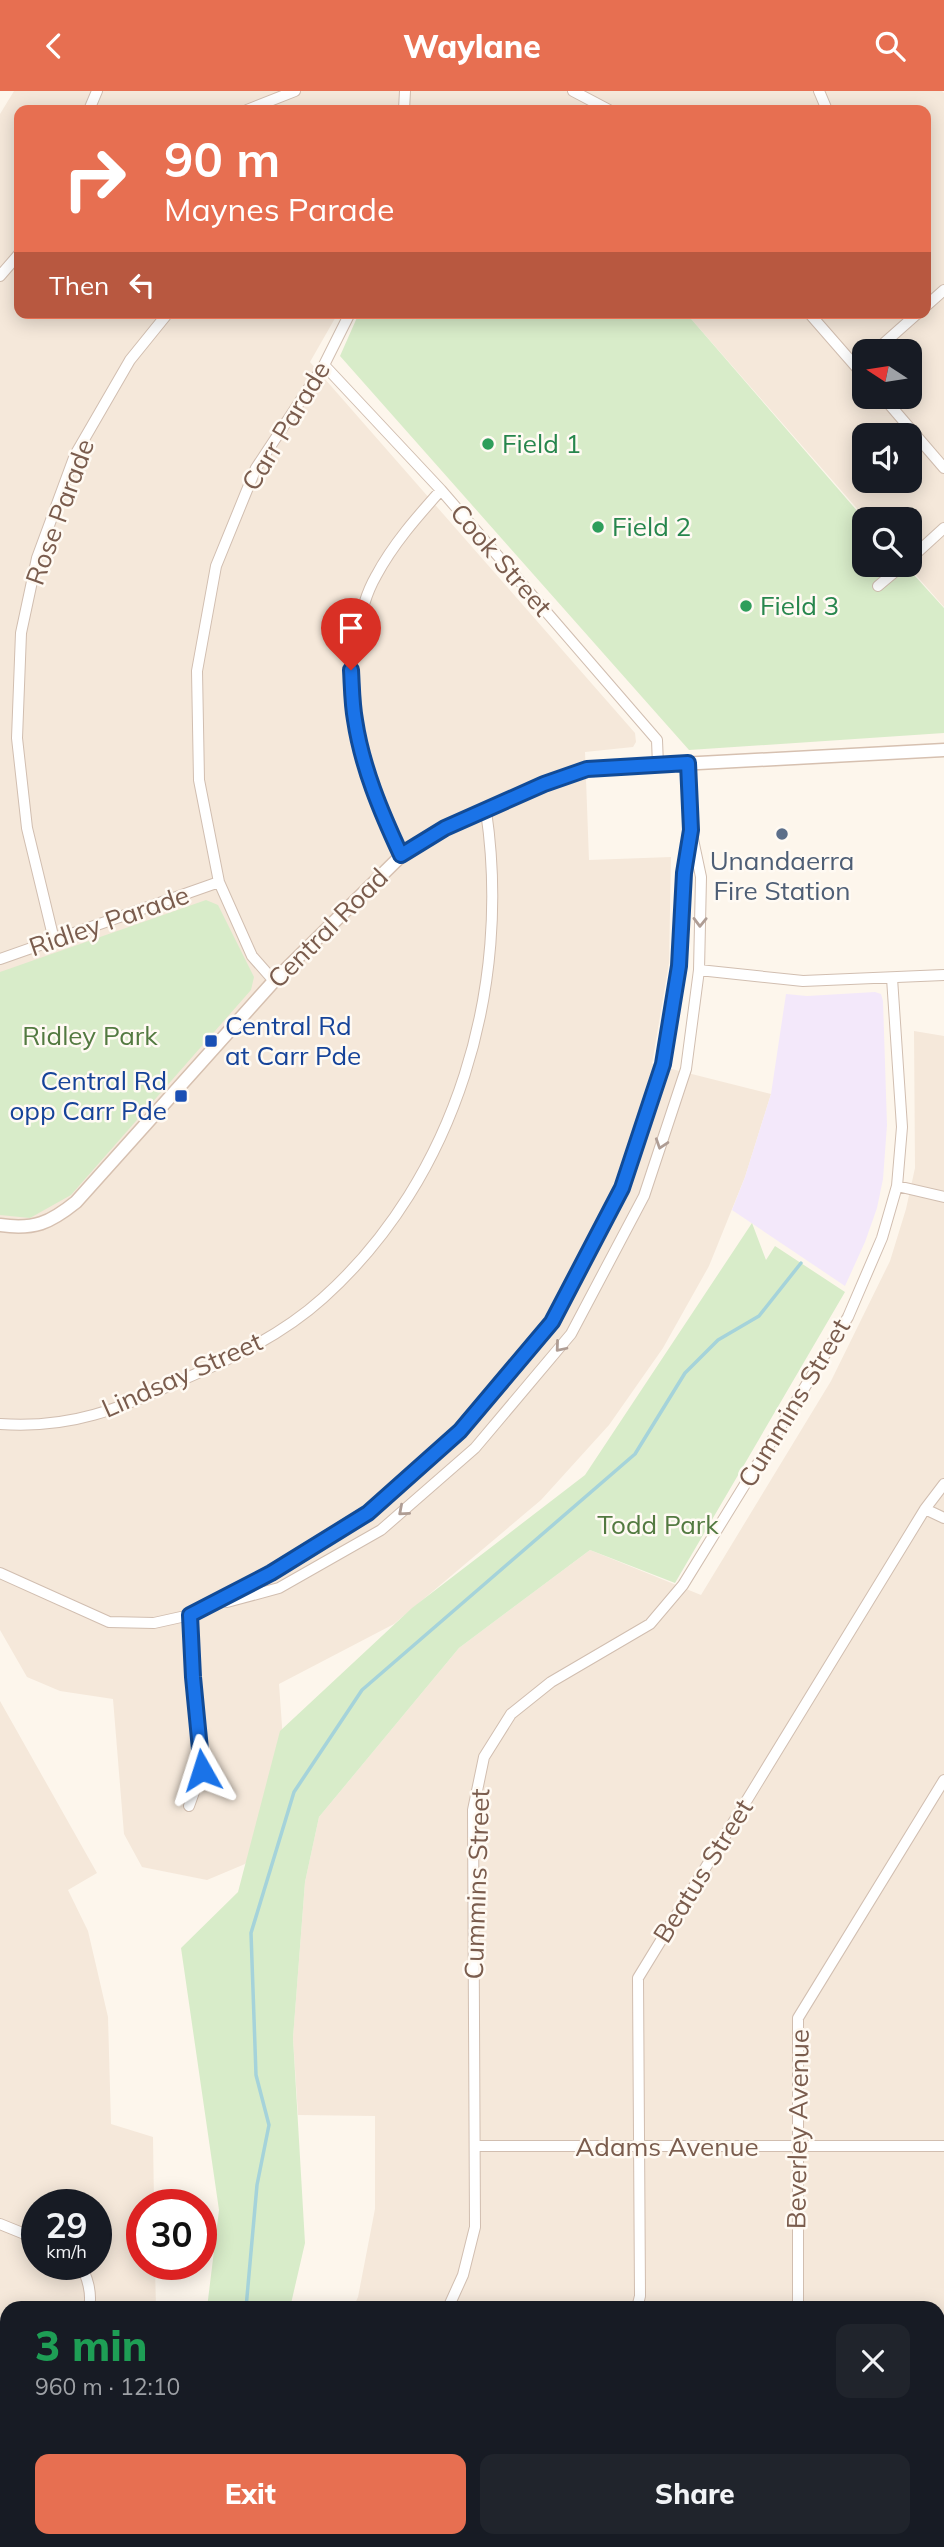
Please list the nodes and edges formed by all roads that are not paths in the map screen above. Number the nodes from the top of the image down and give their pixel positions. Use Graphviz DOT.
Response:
graph roads {
  1 [pos="295,91"];
  2 [pos="573,91"];
  3 [pos="260,105"];
  4 [pos="600,105"];
  5 [pos="14,260"];
  6 [pos="0,275"];
  7 [pos="163,319"];
  8 [pos="347,319"];
  9 [pos="815,319"];
  10 [pos="911,319"];
  11 [pos="889,339"];
  12 [pos="852,355"];
  13 [pos="324,365"];
  14 [pos="893,409"];
  15 [pos="944,468"];
  16 [pos="441,490"];
  17 [pos="944,528"];
  18 [pos="922,548"];
  19 [pos="889,577"];
  20 [pos="878,586"];
  21 [pos="944,750"];
  22 [pos="688,763"];
  23 [pos="657,765"];
  24 [pos="486,811"];
  25 [pos="691,830"];
  26 [pos="401,855"];
  27 [pos="219,882"];
  28 [pos="54,940"];
  29 [pos="0,958"];
  30 [pos="699,971"];
  31 [pos="944,975"];
  32 [pos="892,978"];
  33 [pos="275,981"];
  34 [pos="897,1186"];
  35 [pos="944,1197"];
  36 [pos="0,1225"];
  37 [pos="0,1424"];
  38 [pos="944,1484"];
  39 [pos="925,1509"];
  40 [pos="944,1518"];
  41 [pos="0,1573"];
  42 [pos="210,1606"];
  43 [pos="190,1615"];
  44 [pos="944,1780"];
  45 [pos="190,1806"];
  46 [pos="475,2146"];
  47 [pos="944,2146"];
  48 [pos="796,2147"];
  49 [pos="638,2148"];
  50 [pos="0,2224"];
  51 [pos="21,2233"];
  52 [pos="86,2280"];
  53 [pos="90,2301"];
  54 [pos="451,2301"];
  55 [pos="638,2301"];
  56 [pos="798,2301"];
  1 -- 3 [label="street"];
  2 -- 4 [label="street"];
  5 -- 6 [label="street"];
  7 -- 28 [label="street, Rose Parade"];
  8 -- 13 [label="street, Carr Parade"];
  9 -- 12 [label="street"];
  10 -- 11 [label="street"];
  13 -- 16 [label="street, Cook Street"];
  13 -- 27 [label="street, Carr Parade"];
  14 -- 15 [label="street"];
  16 -- 23 [label="street, Cook Street"];
  16 -- 26 [label="street"];
  17 -- 18 [label="street"];
  19 -- 20 [label="street"];
  21 -- 22 [label="main road, Central Road"];
  22 -- 23 [label="main road, Central Road"];
  22 -- 25 [label="street"];
  23 -- 24 [label="main road, Central Road"];
  24 -- 26 [label="main road, Central Road"];
  24 -- 37 [label="street, Lindsay Street"];
  25 -- 30 [label="street, one-way"];
  25 -- 42 [label="street"];
  26 -- 33 [label="main road, Central Road"];
  27 -- 28 [label="street, Ridley Parade"];
  27 -- 33 [label="street, Carr Parade"];
  28 -- 29 [label="street, Ridley Parade"];
  30 -- 32 [label="street"];
  30 -- 42 [label="street, one-way"];
  31 -- 32 [label="street"];
  32 -- 34 [label="street, Cummins Street"];
  33 -- 36 [label="main road, Central Road"];
  34 -- 35 [label="street"];
  34 -- 46 [label="street, Cummins Street"];
  38 -- 39 [label="street, Beatus Street"];
  39 -- 40 [label="street"];
  39 -- 49 [label="street, Beatus Street"];
  41 -- 43 [label="street"];
  42 -- 43 [label="street"];
  43 -- 45 [label="street"];
  44 -- 48 [label="street, Beverley Avenue"];
  46 -- 49 [label="street, Adams Avenue"];
  46 -- 54 [label="street, Cummins Street"];
  47 -- 48 [label="street, Adams Avenue"];
  48 -- 49 [label="street, Adams Avenue"];
  48 -- 56 [label="street, Beverley Avenue"];
  49 -- 55 [label="street, Beatus Street"];
  50 -- 51 [label="street"];
  52 -- 53 [label="street"];
}
